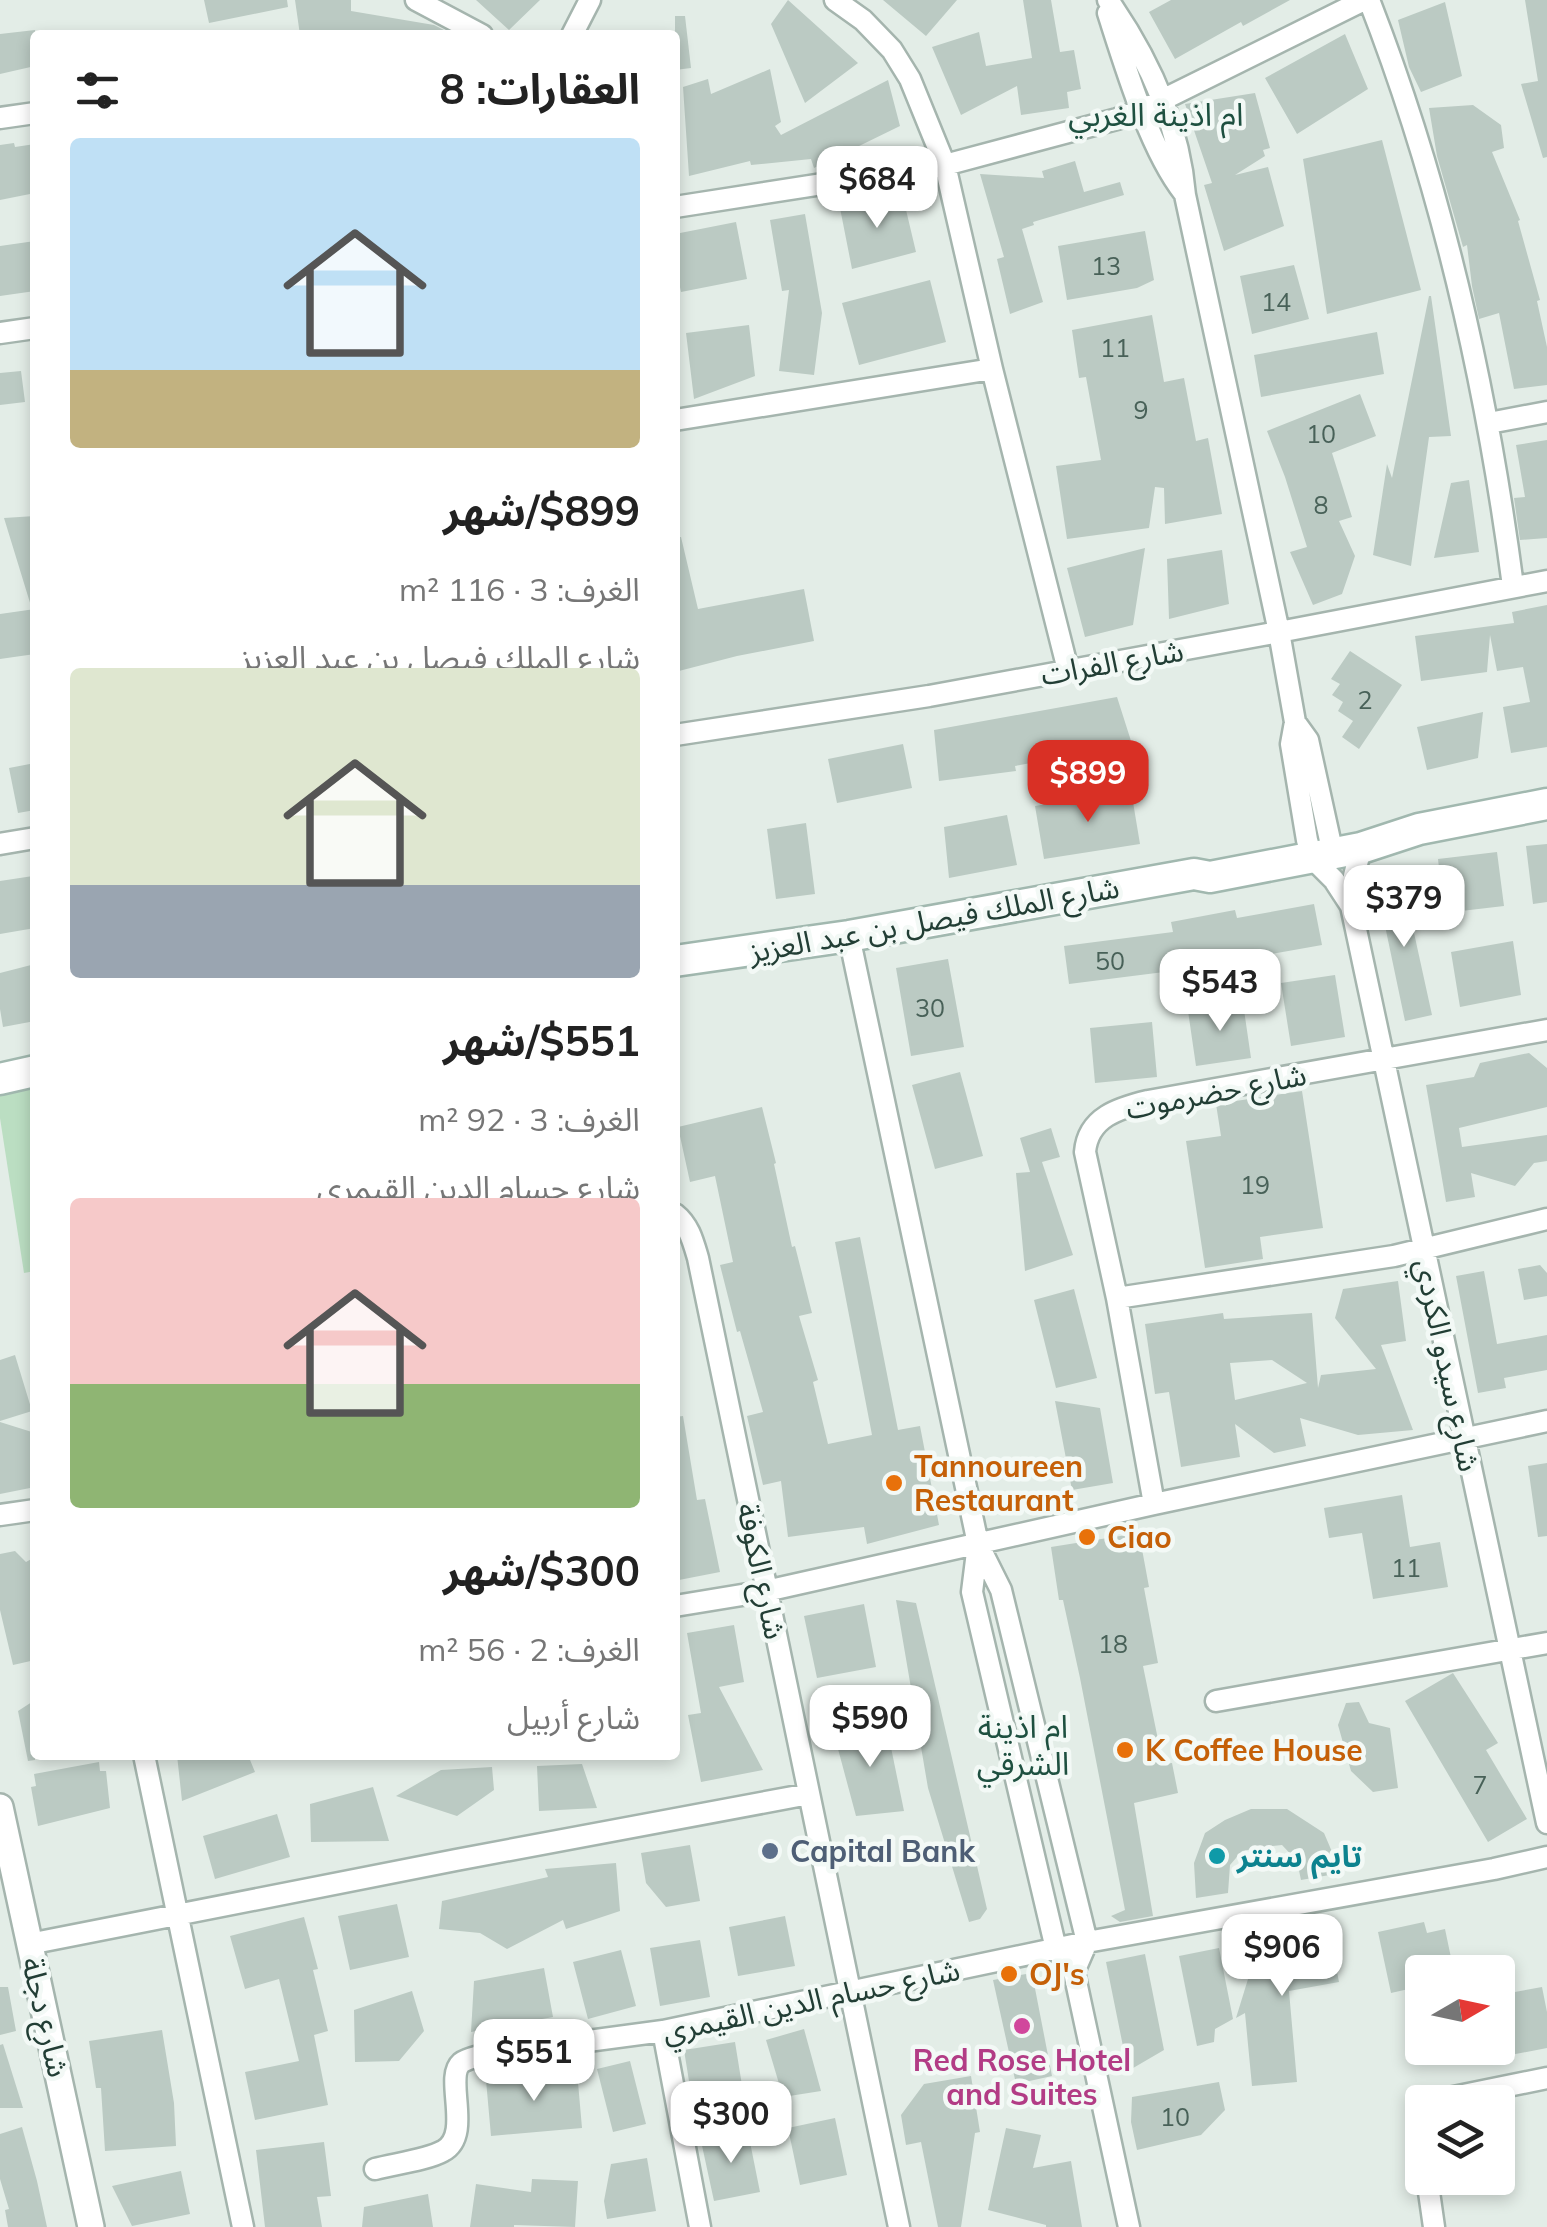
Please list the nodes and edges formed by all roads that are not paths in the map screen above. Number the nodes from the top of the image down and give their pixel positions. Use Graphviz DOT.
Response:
graph roads {
  1 [pos="416,0"];
  2 [pos="590,0"];
  3 [pos="835,0"];
  4 [pos="1106,0"];
  5 [pos="1367,0"];
  6 [pos="473,30"];
  7 [pos="575,30"];
  8 [pos="1164,100"];
  9 [pos="1142,110"];
  10 [pos="30,114"];
  11 [pos="0,118"];
  12 [pos="944,165"];
  13 [pos="1185,194"];
  14 [pos="680,206"];
  15 [pos="30,329"];
  16 [pos="0,332"];
  17 [pos="992,369"];
  18 [pos="1547,412"];
  19 [pos="680,419"];
  20 [pos="1489,423"];
  21 [pos="1547,581"];
  22 [pos="1513,586"];
  23 [pos="1279,632"];
  24 [pos="1068,670"];
  25 [pos="680,734"];
  26 [pos="1547,804"];
  27 [pos="30,839"];
  28 [pos="0,844"];
  29 [pos="1328,847"];
  30 [pos="1351,906"];
  31 [pos="848,936"];
  32 [pos="680,960"];
  33 [pos="1547,1030"];
  34 [pos="30,1057"];
  35 [pos="1382,1059"];
  36 [pos="0,1060"];
  37 [pos="30,1073"];
  38 [pos="0,1078"];
  39 [pos="680,1217"];
  40 [pos="1547,1219"];
  41 [pos="1424,1250"];
  42 [pos="1117,1298"];
  43 [pos="1547,1422"];
  44 [pos="1463,1439"];
  45 [pos="1154,1504"];
  46 [pos="30,1511"];
  47 [pos="0,1516"];
  48 [pos="978,1544"];
  49 [pos="766,1590"];
  50 [pos="680,1605"];
  51 [pos="1547,1642"];
  52 [pos="1510,1648"];
  53 [pos="1216,1701"];
  54 [pos="145,1760"];
  55 [pos="808,1794"];
  56 [pos="0,1807"];
  57 [pos="1547,1823"];
  58 [pos="1547,1857"];
  59 [pos="179,1914"];
  60 [pos="1087,1942"];
  61 [pos="29,1944"];
  62 [pos="1056,1949"];
  63 [pos="1074,1972"];
  64 [pos="849,1992"];
  65 [pos="664,2031"];
  66 [pos="1547,2078"];
  67 [pos="1513,2085"];
  68 [pos="374,2169"];
  69 [pos="1429,2195"];
  70 [pos="241,2225"];
  71 [pos="90,2227"];
  72 [pos="700,2227"];
  73 [pos="899,2227"];
  74 [pos="1128,2227"];
  75 [pos="1434,2227"];
  1 -- 6 [label="street"];
  2 -- 7 [label="street"];
  3 -- 12 [label="street"];
  4 -- 8 [label="street"];
  4 -- 9 [label="street"];
  5 -- 8 [label="street"];
  5 -- 20 [label="street"];
  8 -- 9 [label="street"];
  8 -- 13 [label="street"];
  9 -- 12 [label="street"];
  9 -- 13 [label="street"];
  10 -- 11 [label="street"];
  12 -- 14 [label="street"];
  12 -- 17 [label="street"];
  13 -- 23 [label="street"];
  15 -- 16 [label="street"];
  17 -- 19 [label="street"];
  17 -- 24 [label="street"];
  18 -- 20 [label="street"];
  20 -- 22 [label="street"];
  21 -- 22 [label="street, شارع الفرات"];
  22 -- 23 [label="street, شارع الفرات"];
  23 -- 24 [label="street, شارع الفرات"];
  23 -- 29 [label="street"];
  24 -- 25 [label="street, شارع الفرات"];
  26 -- 29 [label="main road, شارع الملك فيصل بن عبد العزيز"];
  27 -- 28 [label="street"];
  29 -- 30 [label="street, شارع سيدو الكردي"];
  29 -- 30 [label="street, شارع سيدو الكردي"];
  29 -- 31 [label="main road, شارع الملك فيصل بن عبد العزيز"];
  30 -- 35 [label="street, شارع سيدو الكردي"];
  31 -- 32 [label="main road, شارع الملك فيصل بن عبد العزيز"];
  31 -- 48 [label="street"];
  33 -- 35 [label="street, شارع حضرموت"];
  34 -- 36 [label="main road"];
  35 -- 41 [label="street, شارع سيدو الكردي"];
  35 -- 42 [label="street, شارع حضرموت"];
  37 -- 38 [label="main road"];
  39 -- 49 [label="street, شارع الكوفة"];
  40 -- 41 [label="street"];
  41 -- 42 [label="street"];
  41 -- 44 [label="street, شارع سيدو الكردي"];
  42 -- 45 [label="street, شارع حضرموت"];
  43 -- 44 [label="street"];
  44 -- 45 [label="street"];
  44 -- 52 [label="street, شارع سيدو الكردي"];
  45 -- 48 [label="street"];
  46 -- 47 [label="street"];
  48 -- 49 [label="street"];
  48 -- 60 [label="street"];
  48 -- 62 [label="street"];
  49 -- 50 [label="street"];
  49 -- 55 [label="street, شارع الكوفة"];
  51 -- 52 [label="street"];
  52 -- 53 [label="street"];
  52 -- 57 [label="street, شارع سيدو الكردي"];
  54 -- 59 [label="street"];
  55 -- 59 [label="street"];
  55 -- 64 [label="street, شارع الكوفة"];
  56 -- 61 [label="street, شارع دجلة"];
  58 -- 60 [label="street, شارع حسام الدين القيمري"];
  59 -- 61 [label="street"];
  59 -- 70 [label="street"];
  60 -- 62 [label="street, شارع حسام الدين القيمري"];
  60 -- 63 [label="street"];
  61 -- 71 [label="street, شارع دجلة"];
  62 -- 63 [label="street"];
  62 -- 64 [label="street, شارع حسام الدين القيمري"];
  63 -- 74 [label="street"];
  64 -- 65 [label="street, شارع حسام الدين القيمري"];
  64 -- 73 [label="street, شارع الكوفة"];
  65 -- 68 [label="street, شارع حسام الدين القيمري"];
  65 -- 72 [label="street"];
  66 -- 67 [label="street"];
  69 -- 75 [label="street"];
}
